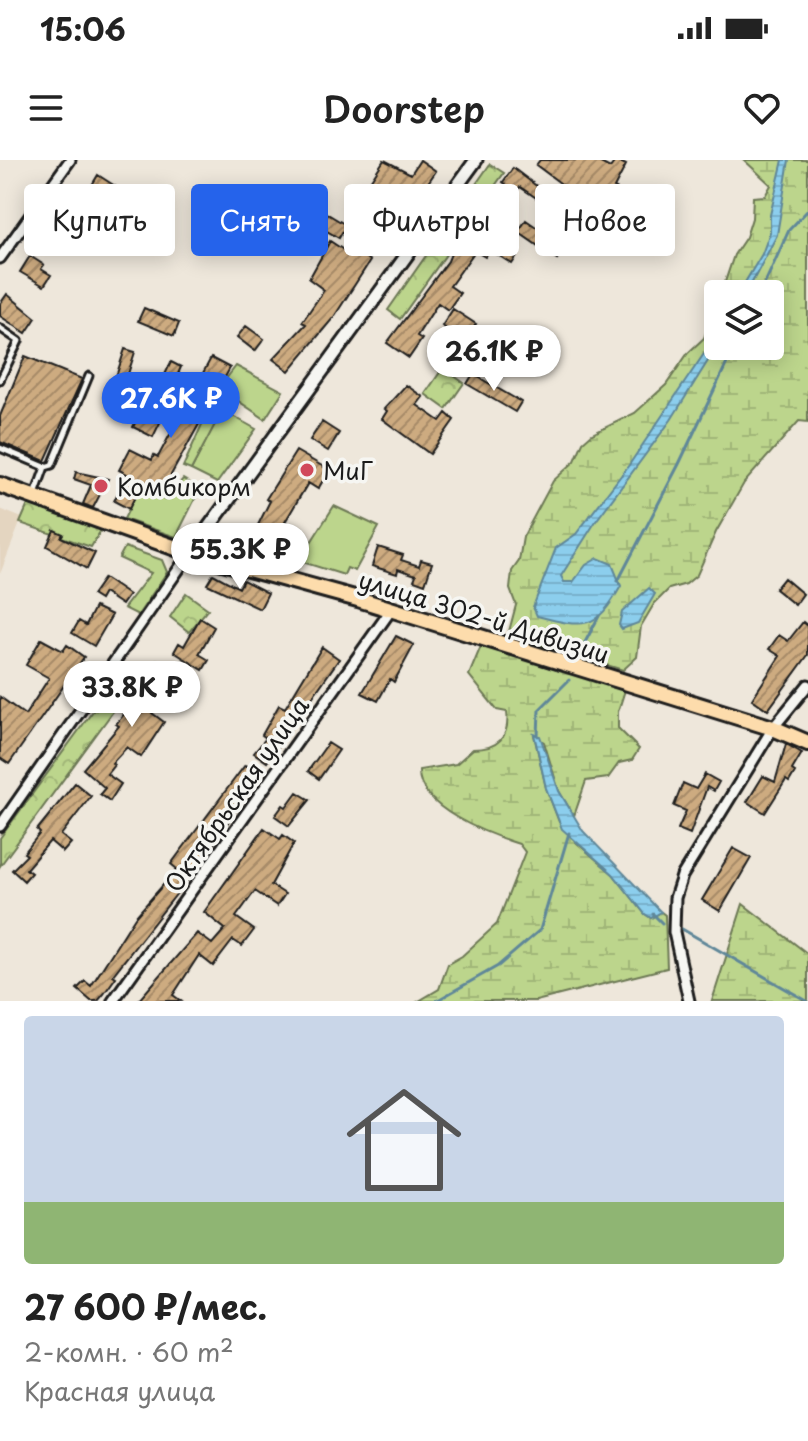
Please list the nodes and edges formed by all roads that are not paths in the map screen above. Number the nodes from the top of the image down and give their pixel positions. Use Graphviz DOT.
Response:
graph roads {
  1 [pos="70,160"];
  2 [pos="476,160"];
  3 [pos="0,258"];
  4 [pos="0,328"];
  5 [pos="89,376"];
  6 [pos="0,380"];
  7 [pos="0,448"];
  8 [pos="45,467"];
  9 [pos="0,485"];
  10 [pos="33,498"];
  11 [pos="190,553"];
  12 [pos="391,610"];
  13 [pos="808,685"];
  14 [pos="773,728"];
  15 [pos="808,743"];
  16 [pos="0,826"];
  17 [pos="113,1001"];
  18 [pos="689,1001"];
  1 -- 3 [label="street"];
  2 -- 11 [label="street"];
  4 -- 6 [label="lane"];
  5 -- 8 [label="lane"];
  7 -- 8 [label="lane"];
  8 -- 10 [label="lane"];
  9 -- 10 [label="main road, улица 302-й Дивизии"];
  10 -- 11 [label="main road, улица 302-й Дивизии"];
  11 -- 12 [label="main road, улица 302-й Дивизии"];
  11 -- 16 [label="street"];
  12 -- 14 [label="main road, улица 302-й Дивизии"];
  12 -- 17 [label="street, Октябрьская улица"];
  13 -- 14 [label="street"];
  14 -- 15 [label="main road, улица 302-й Дивизии"];
  14 -- 18 [label="street"];
}
